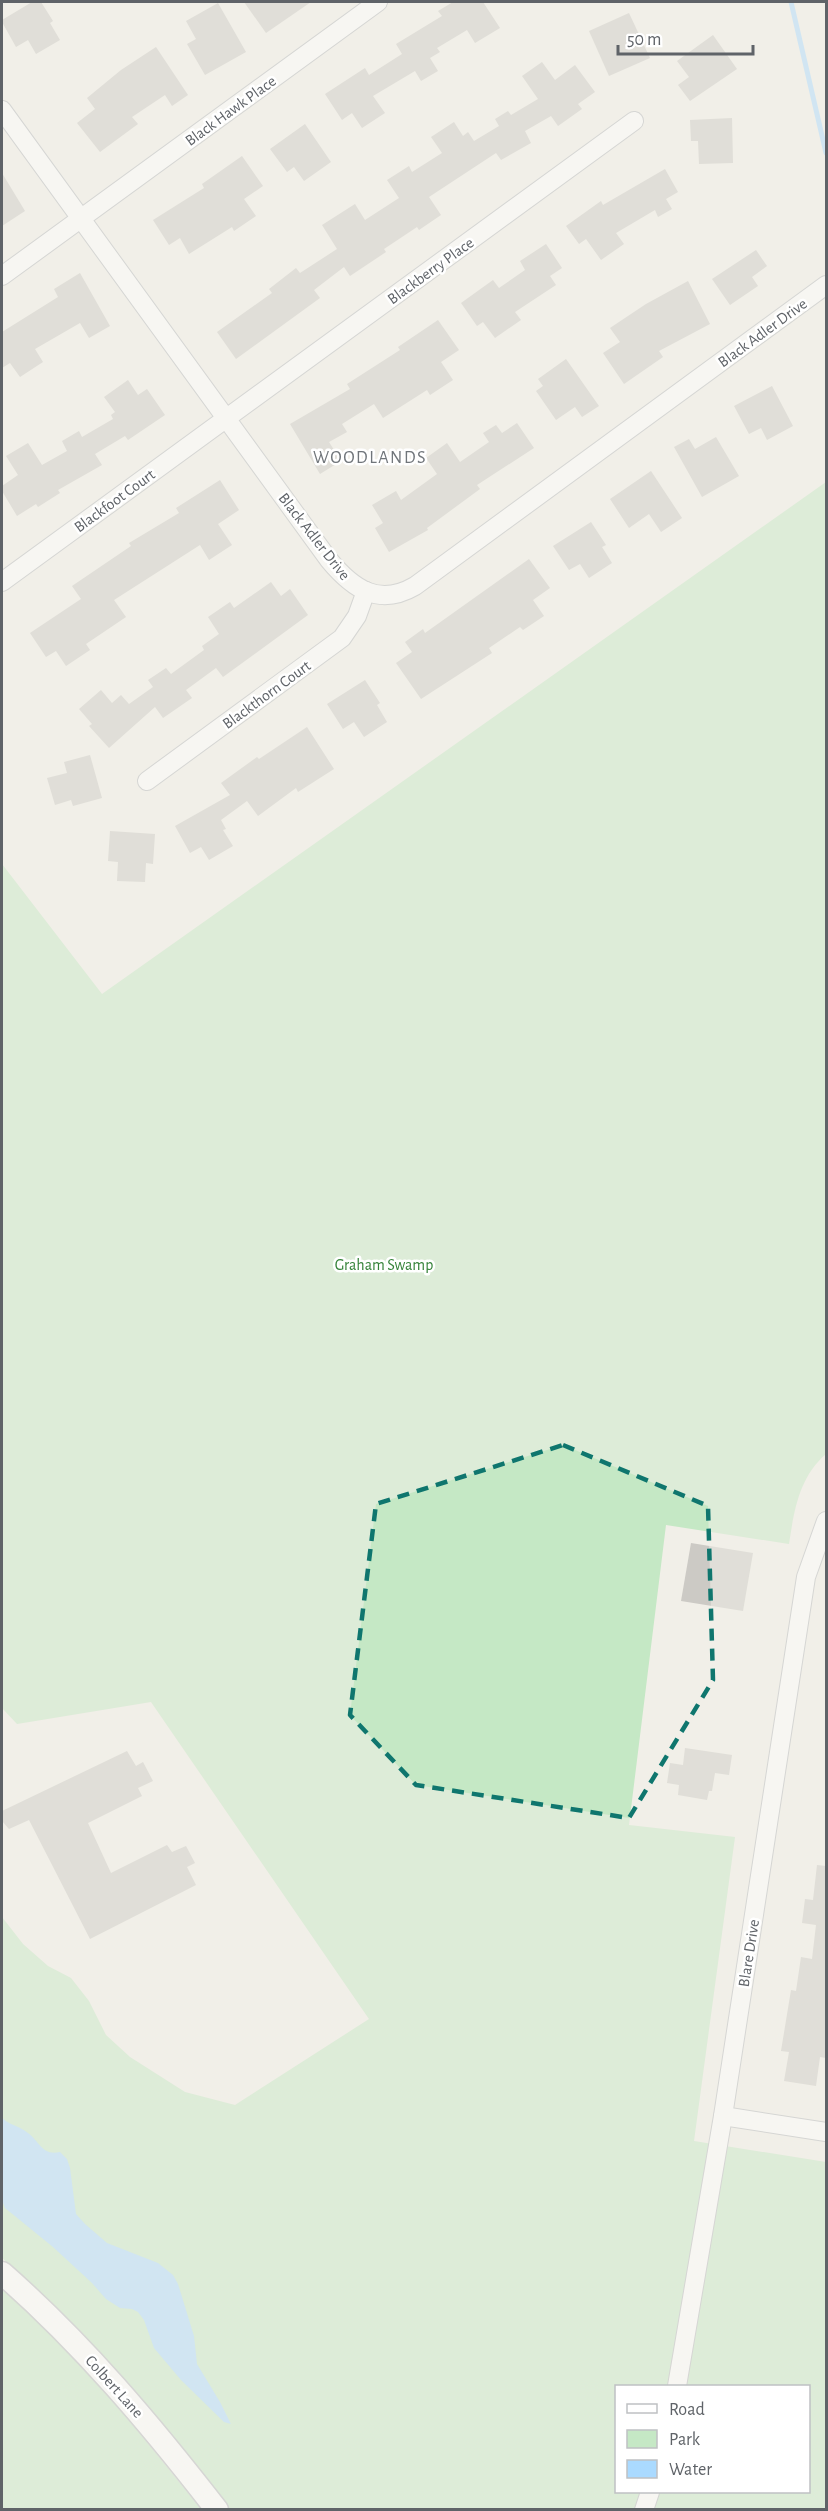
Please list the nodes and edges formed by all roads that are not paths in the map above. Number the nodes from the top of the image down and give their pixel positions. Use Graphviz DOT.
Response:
graph roads {
  1 [pos="378,2"];
  2 [pos="2,110"];
  3 [pos="634,121"];
  4 [pos="81,218"];
  5 [pos="2,276"];
  6 [pos="826,285"];
  7 [pos="226,418"];
  8 [pos="3,582"];
  9 [pos="366,591"];
  10 [pos="147,781"];
  11 [pos="826,1521"];
  12 [pos="723,2116"];
  13 [pos="826,2132"];
  14 [pos="2,2273"];
  15 [pos="677,2385"];
  16 [pos="650,2493"];
  17 [pos="217,2510"];
  18 [pos="644,2510"];
  1 -- 4 [label="street, Black Hawk Place"];
  2 -- 4 [label="street, Black Adler Drive"];
  3 -- 7 [label="street, Blackberry Place"];
  4 -- 5 [label="street, Black Hawk Place"];
  4 -- 7 [label="street, Black Adler Drive"];
  6 -- 9 [label="street, Black Adler Drive"];
  7 -- 8 [label="street, Blackfoot Court"];
  7 -- 9 [label="street, Black Adler Drive"];
  9 -- 10 [label="street, Blackthorn Court"];
  11 -- 12 [label="street, Blare Drive"];
  12 -- 13 [label="street"];
  12 -- 15 [label="street, Blare Drive"];
  14 -- 17 [label="street, Colbert Lane"];
  16 -- 18 [label="street"];
}
